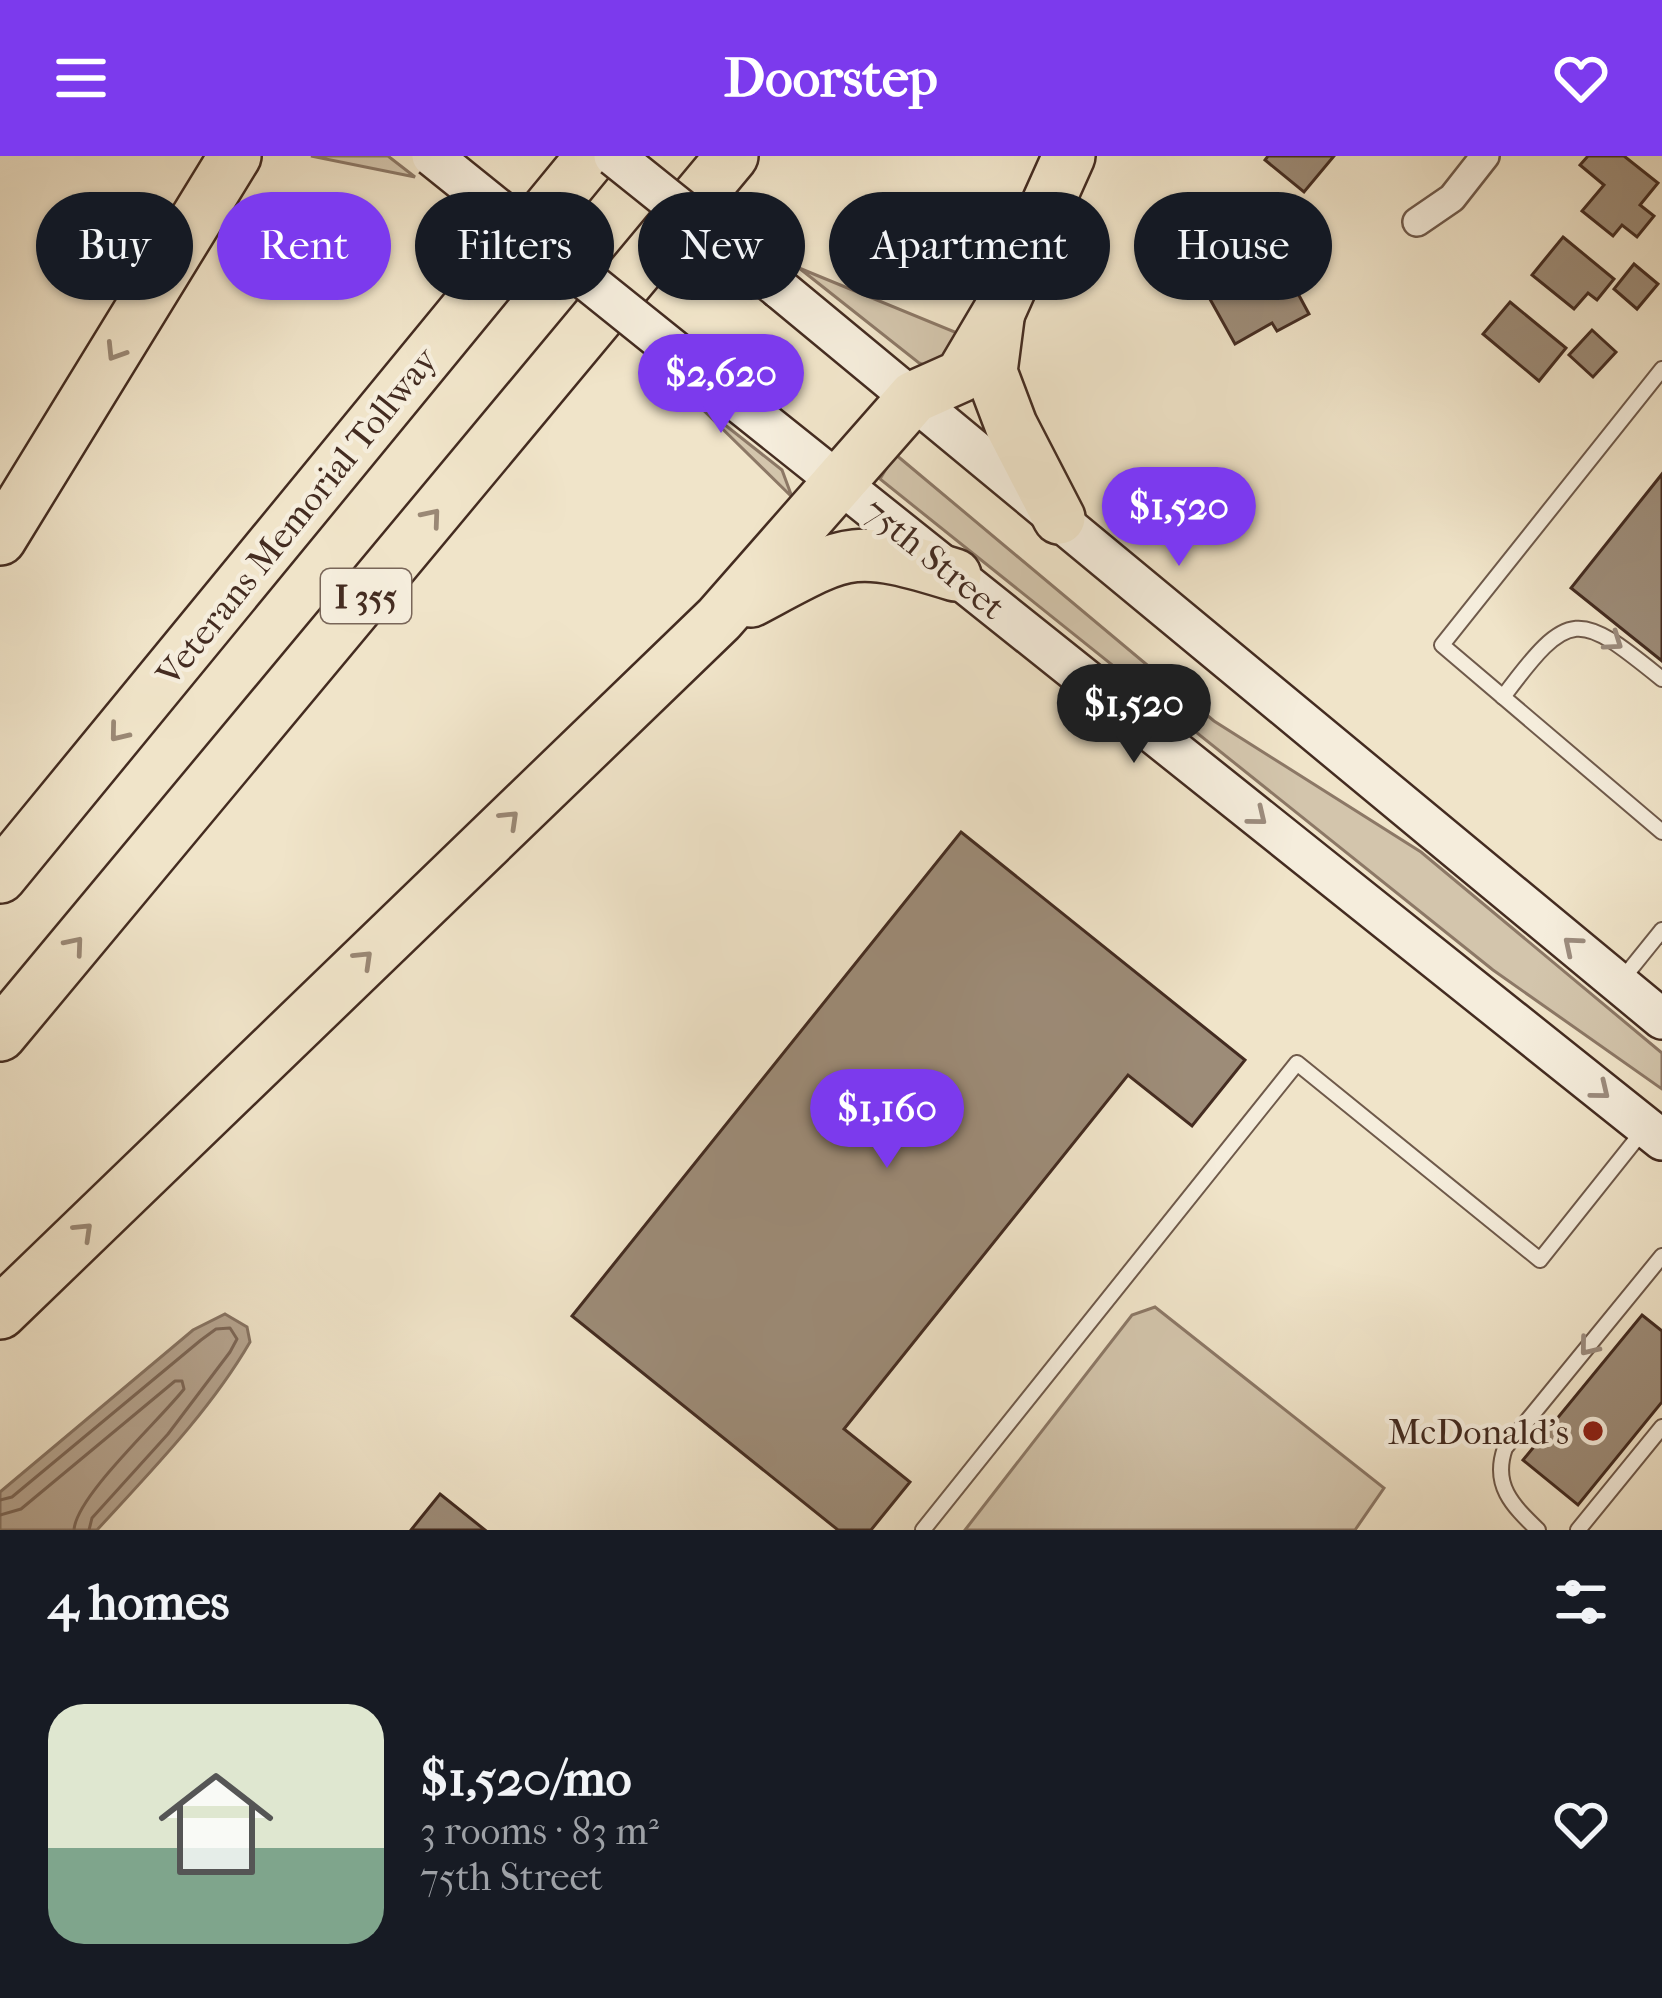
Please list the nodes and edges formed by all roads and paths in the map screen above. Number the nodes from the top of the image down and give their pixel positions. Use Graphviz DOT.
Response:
graph roads {
  1 [pos="432,156"];
  2 [pos="592,156"];
  3 [pos="614,156"];
  4 [pos="732,156"];
  5 [pos="1069,156"];
  6 [pos="1485,156"];
  7 [pos="224,164"];
  8 [pos="1417,222"];
  9 [pos="1000,310"];
  10 [pos="1662,368"];
  11 [pos="914,398"];
  12 [pos="839,482"];
  13 [pos="1059,518"];
  14 [pos="0,539"];
  15 [pos="955,575"];
  16 [pos="718,619"];
  17 [pos="1662,680"];
  18 [pos="1503,697"];
  19 [pos="1662,832"];
  20 [pos="0,877"];
  21 [pos="1662,930"];
  22 [pos="1618,983"];
  23 [pos="1662,1019"];
  24 [pos="0,1035"];
  25 [pos="1654,1134"];
  26 [pos="1662,1256"];
  27 [pos="0,1312"];
  28 [pos="1662,1427"];
  29 [pos="923,1530"];
  30 [pos="1538,1530"];
  31 [pos="1577,1530"];
  1 -- 12 [label="main road, 75th Street, bridge"];
  2 -- 20 [label="highway, Veterans Memorial Tollway / I 355, one-way"];
  3 -- 11 [label="main road, bridge"];
  24 -- 4 [label="highway, I 355, one-way"];
  5 -- 9 [label="highway"];
  6 -- 8 [label="street"];
  7 -- 14 [label="highway, one-way"];
  9 -- 11 [label="highway"];
  9 -- 13 [label="highway"];
  10 -- 18 [label="lane"];
  11 -- 12 [label="highway"];
  11 -- 13 [label="main road"];
  12 -- 15 [label="main road, 75th Street"];
  12 -- 16 [label="highway"];
  22 -- 13 [label="main road, one-way"];
  15 -- 16 [label="highway"];
  15 -- 25 [label="main road, 75th Street, one-way"];
  27 -- 16 [label="highway, one-way"];
  18 -- 17 [label="lane, one-way"];
  18 -- 19 [label="lane"];
  21 -- 22 [label="lane"];
  22 -- 23 [label="main road"];
  25 -- 29 [label="lane"];
  26 -- 30 [label="lane, one-way"];
  28 -- 31 [label="lane"];
}
